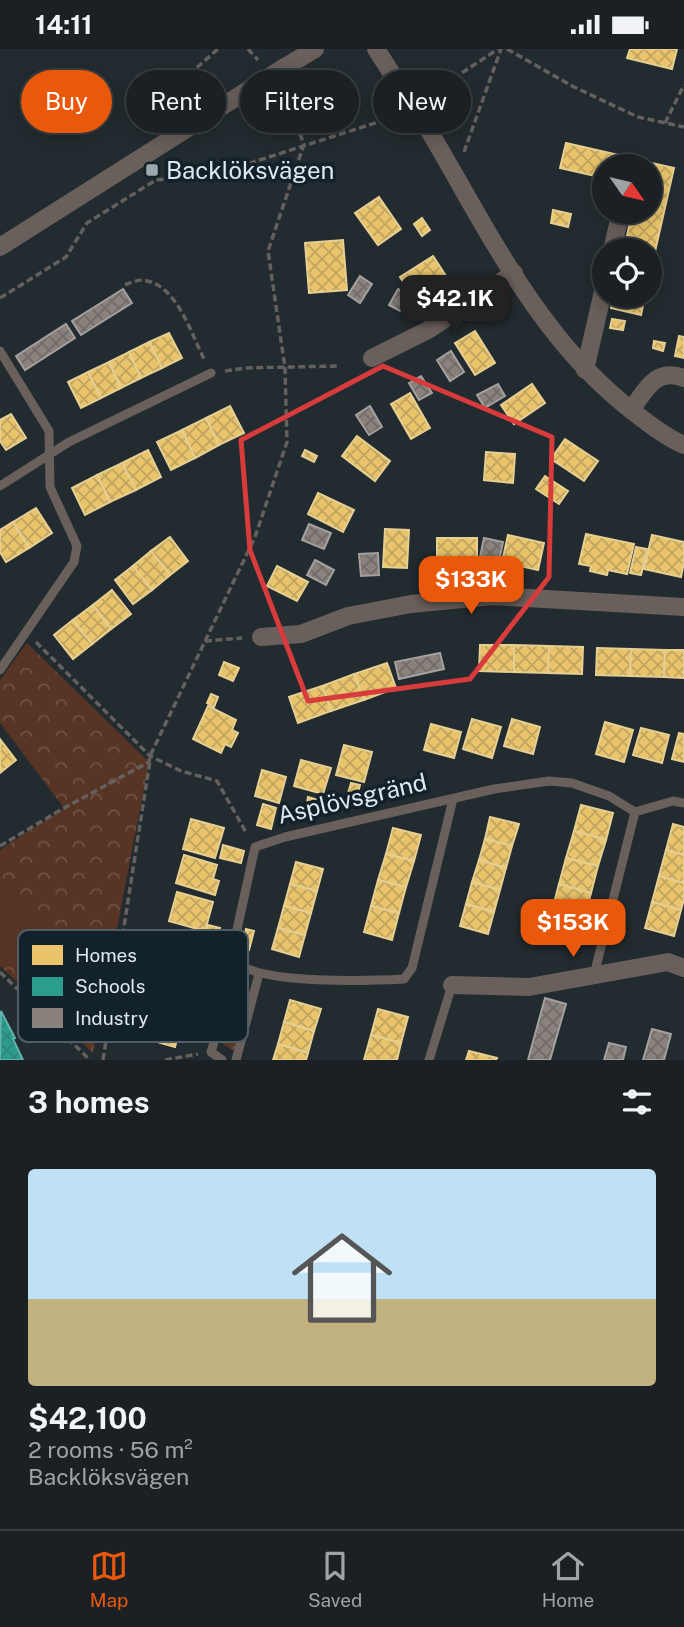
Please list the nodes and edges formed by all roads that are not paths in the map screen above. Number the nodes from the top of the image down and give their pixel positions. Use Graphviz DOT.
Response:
graph roads {
  1 [pos="315,49"];
  2 [pos="376,49"];
  3 [pos="0,247"];
  4 [pos="514,272"];
  5 [pos="599,308"];
  6 [pos="0,351"];
  7 [pos="372,358"];
  8 [pos="585,370"];
  9 [pos="211,373"];
  10 [pos="684,378"];
  11 [pos="631,410"];
  12 [pos="684,445"];
  13 [pos="49,455"];
  14 [pos="0,486"];
  15 [pos="684,607"];
  16 [pos="261,637"];
  17 [pos="0,670"];
  18 [pos="453,799"];
  19 [pos="684,803"];
  20 [pos="635,812"];
  21 [pos="237,930"];
  22 [pos="684,968"];
  23 [pos="248,969"];
  24 [pos="259,974"];
  25 [pos="594,975"];
  26 [pos="452,985"];
  27 [pos="248,1015"];
  28 [pos="214,1042"];
  29 [pos="241,1042"];
  30 [pos="222,1060"];
  31 [pos="236,1060"];
  32 [pos="429,1060"];
  1 -- 3 [label="street, bridge"];
  2 -- 4 [label="street, bridge"];
  4 -- 7 [label="street"];
  4 -- 8 [label="street"];
  5 -- 8 [label="street"];
  6 -- 13 [label="lane"];
  8 -- 11 [label="street"];
  9 -- 13 [label="lane"];
  10 -- 11 [label="street"];
  11 -- 12 [label="street"];
  13 -- 14 [label="lane"];
  13 -- 17 [label="lane"];
  15 -- 16 [label="street"];
  18 -- 20 [label="lane, Asplövsgränd"];
  18 -- 21 [label="lane, Asplövsgränd"];
  18 -- 24 [label="lane, Asplövsgränd"];
  19 -- 20 [label="lane"];
  20 -- 25 [label="lane"];
  22 -- 25 [label="street"];
  23 -- 24 [label="lane, Asplövsgränd"];
  24 -- 27 [label="lane"];
  25 -- 26 [label="street"];
  26 -- 32 [label="lane"];
  28 -- 30 [label="lane, Asplövsgränd"];
  29 -- 31 [label="lane"];
}
